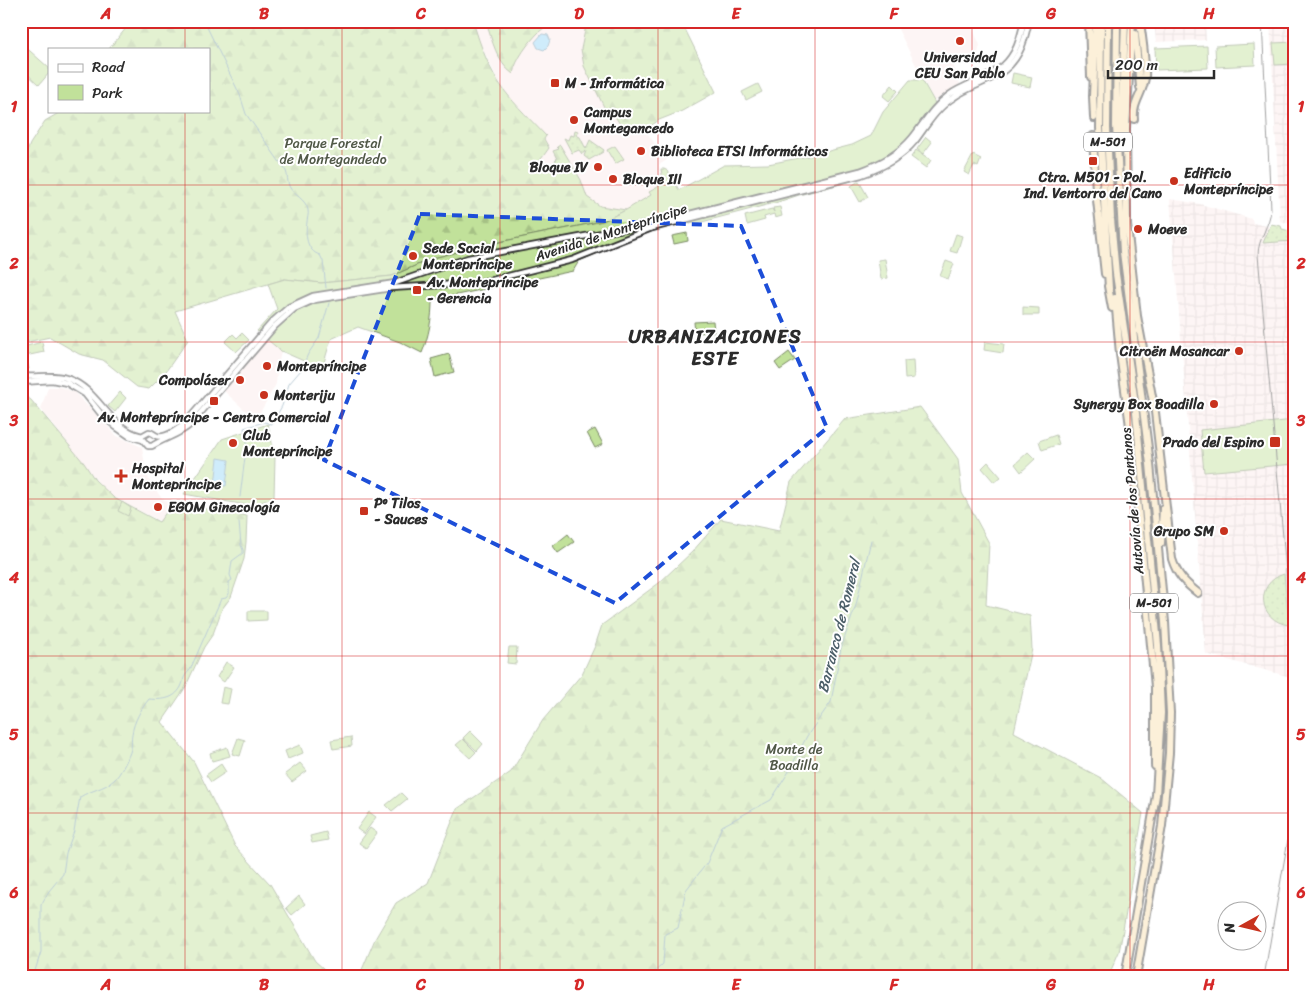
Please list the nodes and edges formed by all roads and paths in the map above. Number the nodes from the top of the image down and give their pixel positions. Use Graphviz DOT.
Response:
graph roads {
  1 [pos="1024,21"];
  2 [pos="1029,21"];
  3 [pos="1089,21"];
  4 [pos="1096,21"];
  5 [pos="1101,21"];
  6 [pos="1108,21"];
  7 [pos="1117,21"];
  8 [pos="1125,21"];
  9 [pos="1133,21"];
  10 [pos="1140,21"];
  11 [pos="1093,96"];
  12 [pos="1138,98"];
  13 [pos="1094,118"];
  14 [pos="1134,119"];
  15 [pos="1093,136"];
  16 [pos="1118,163"];
  17 [pos="1116,274"];
  18 [pos="1109,289"];
  19 [pos="1120,354"];
  20 [pos="22,379"];
  21 [pos="156,436"];
  22 [pos="143,438"];
  23 [pos="157,441"];
  24 [pos="1162,469"];
  25 [pos="1160,564"];
  26 [pos="1198,593"];
  27 [pos="1155,802"];
  28 [pos="1125,977"];
  29 [pos="1136,977"];
  1 -- 21 [label="street, Avenida de Montepríncipe"];
  2 -- 23 [label="street, Avenida de Montepríncipe"];
  3 -- 11 [label="highway"];
  4 -- 11 [label="highway"];
  5 -- 18 [label="highway"];
  6 -- 17 [label="highway, Autovía de los Pantanos / M-501"];
  7 -- 16 [label="highway, Autovía de los Pantanos / M-501"];
  8 -- 16 [label="highway"];
  9 -- 12 [label="highway"];
  9 -- 24 [label="highway"];
  10 -- 12 [label="highway"];
  11 -- 13 [label="highway"];
  12 -- 14 [label="highway"];
  15 -- 18 [label="highway"];
  16 -- 25 [label="highway, Autovía de los Pantanos / M-501"];
  17 -- 19 [label="highway"];
  17 -- 27 [label="highway, Autovía de los Pantanos / M-501"];
  18 -- 19 [label="highway"];
  19 -- 27 [label="highway"];
  20 -- 22 [label="street, Avenida de Montepríncipe"];
  21 -- 22 [label="street, Avenida de Montepríncipe"];
  21 -- 23 [label="street"];
  22 -- 23 [label="street, Avenida de Montepríncipe"];
  24 -- 25 [label="highway"];
  24 -- 26 [label="highway"];
  25 -- 29 [label="highway, Autovía de los Pantanos / M-501"];
  27 -- 28 [label="highway, Autovía de los Pantanos / M-501"];
}
